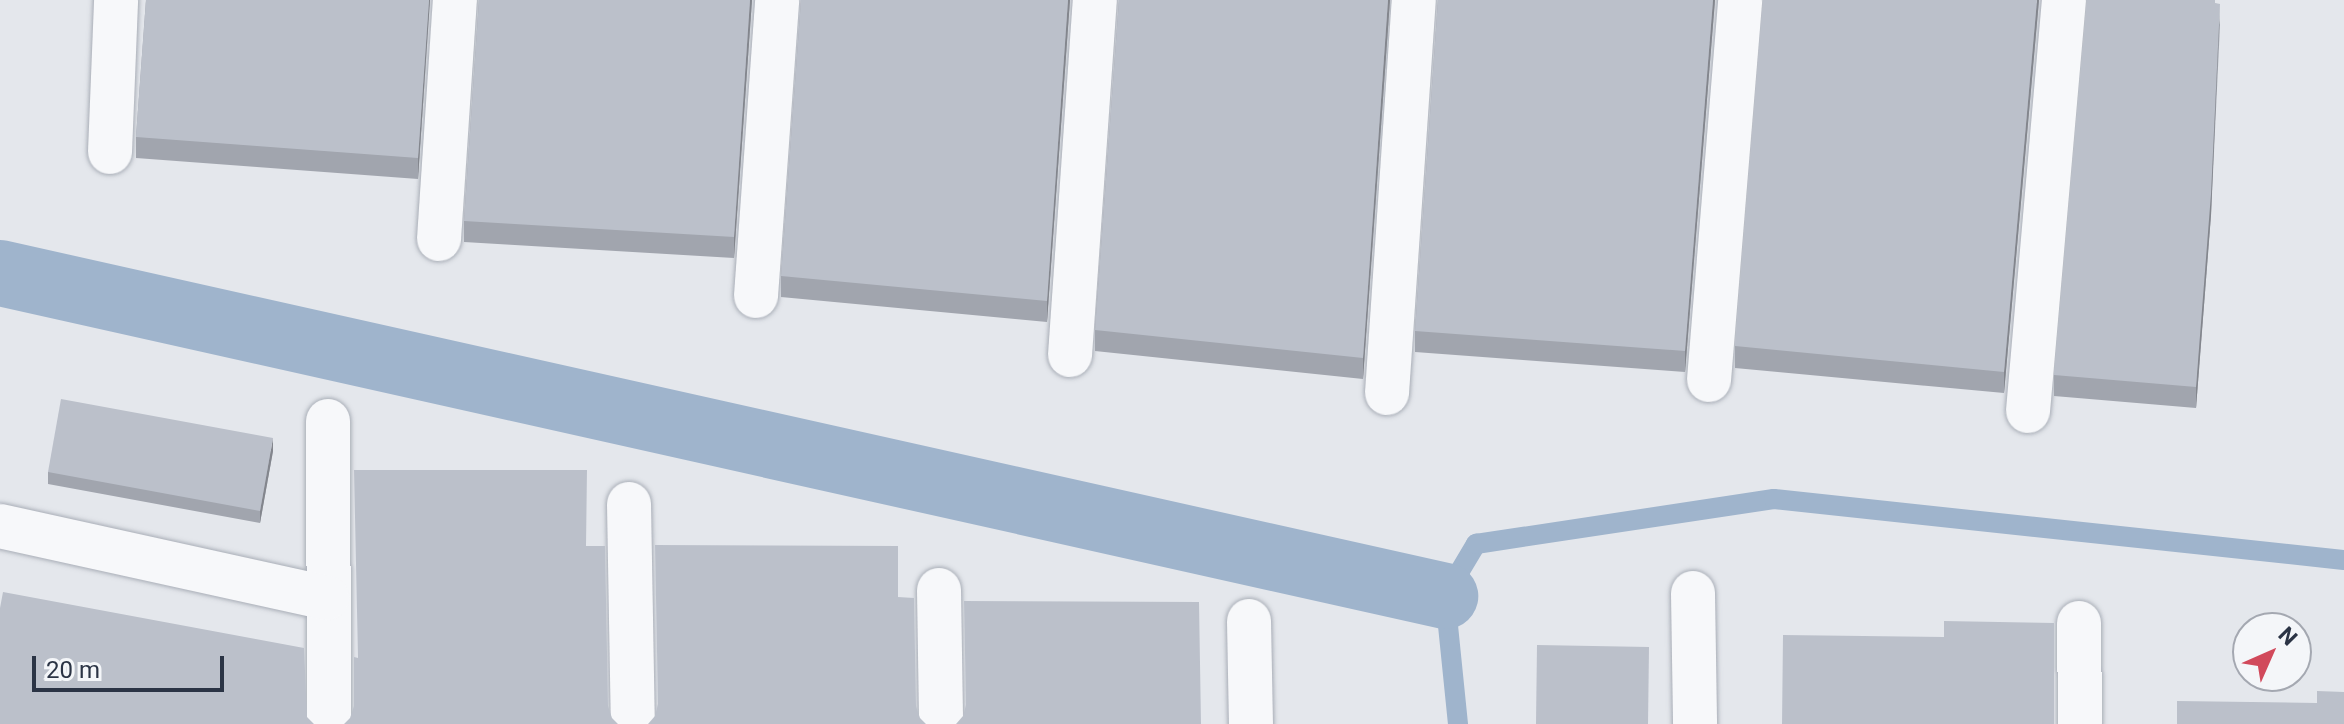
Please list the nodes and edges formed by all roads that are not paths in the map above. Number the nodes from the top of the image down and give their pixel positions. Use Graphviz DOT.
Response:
graph roads {
  1 [pos="116,0"];
  2 [pos="455,0"];
  3 [pos="777,0"];
  4 [pos="1095,0"];
  5 [pos="1414,0"];
  6 [pos="1740,0"];
  7 [pos="2064,0"];
  8 [pos="110,152"];
  9 [pos="439,239"];
  10 [pos="756,296"];
  11 [pos="1070,355"];
  12 [pos="1709,380"];
  13 [pos="1387,393"];
  14 [pos="2028,411"];
  15 [pos="328,421"];
  16 [pos="629,504"];
  17 [pos="0,526"];
  18 [pos="939,590"];
  19 [pos="1693,593"];
  20 [pos="327,598"];
  21 [pos="1249,621"];
  22 [pos="2079,623"];
  23 [pos="329,724"];
  24 [pos="633,724"];
  25 [pos="941,724"];
  26 [pos="1251,724"];
  27 [pos="1695,724"];
  28 [pos="2080,724"];
  1 -- 8 [label="street"];
  2 -- 9 [label="street"];
  3 -- 10 [label="street"];
  4 -- 11 [label="street"];
  5 -- 13 [label="street"];
  6 -- 12 [label="street"];
  7 -- 14 [label="street"];
  15 -- 20 [label="street"];
  16 -- 24 [label="street"];
  17 -- 20 [label="street"];
  18 -- 25 [label="street"];
  19 -- 27 [label="street"];
  20 -- 23 [label="street"];
  21 -- 26 [label="street"];
  22 -- 28 [label="street"];
}
